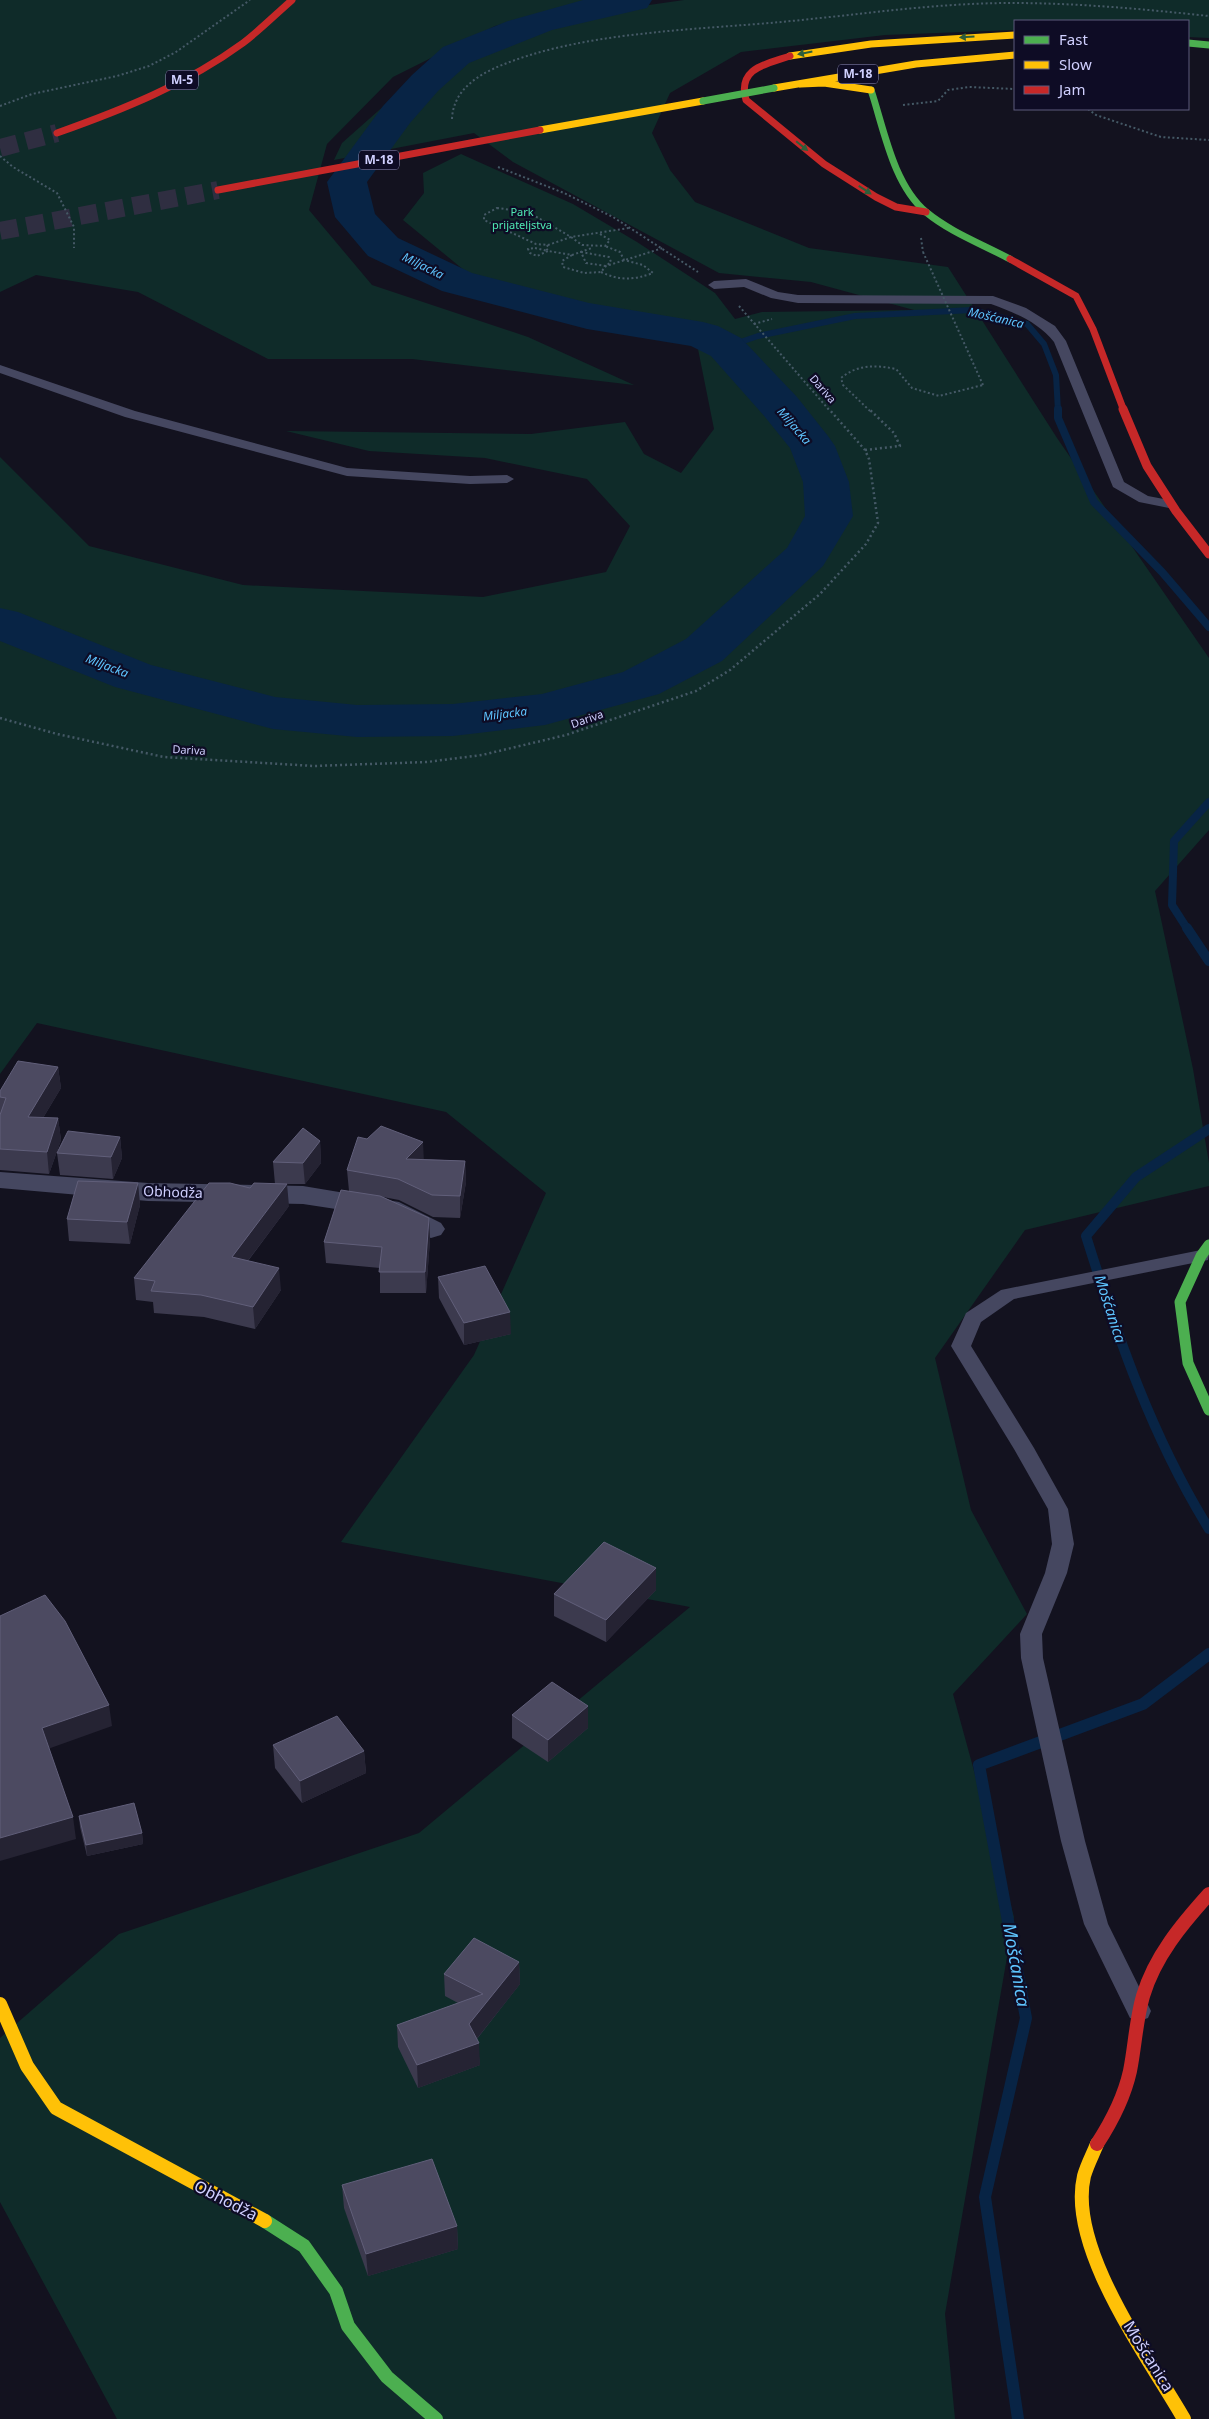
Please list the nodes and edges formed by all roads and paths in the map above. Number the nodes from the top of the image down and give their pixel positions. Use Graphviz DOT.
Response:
graph roads {
  1 [pos="250,0"];
  2 [pos="292,0"];
  3 [pos="1014,35"];
  4 [pos="1189,44"];
  5 [pos="1209,45"];
  6 [pos="1189,54"];
  7 [pos="1014,55"];
  8 [pos="1209,55"];
  9 [pos="916,64"];
  10 [pos="802,84"];
  11 [pos="1014,89"];
  12 [pos="871,90"];
  13 [pos="0,106"];
  14 [pos="1089,110"];
  15 [pos="881,118"];
  16 [pos="57,133"];
  17 [pos="1209,140"];
  18 [pos="1,157"];
  19 [pos="218,190"];
  20 [pos="926,212"];
  21 [pos="630,228"];
  22 [pos="600,234"];
  23 [pos="571,237"];
  24 [pos="548,244"];
  25 [pos="605,246"];
  26 [pos="593,247"];
  27 [pos="74,248"];
  28 [pos="663,248"];
  29 [pos="548,251"];
  30 [pos="581,252"];
  31 [pos="923,252"];
  32 [pos="572,255"];
  33 [pos="624,260"];
  34 [pos="606,266"];
  35 [pos="601,272"];
  36 [pos="714,284"];
  37 [pos="777,317"];
  38 [pos="754,324"];
  39 [pos="758,328"];
  40 [pos="0,369"];
  41 [pos="865,450"];
  42 [pos="507,479"];
  43 [pos="1169,504"];
  44 [pos="1209,554"];
  45 [pos="0,718"];
  46 [pos="0,1180"];
  47 [pos="431,1229"];
  48 [pos="1205,1250"];
  49 [pos="1209,1410"];
  50 [pos="1209,1894"];
  51 [pos="0,2004"];
  52 [pos="1139,2011"];
  53 [pos="436,2419"];
  54 [pos="1184,2419"];
  1 -- 13 [label="path"];
  2 -- 16 [label="main road, M-5"];
  3 -- 20 [label="main road, one-way"];
  4 -- 5 [label="main road"];
  6 -- 8 [label="main road"];
  7 -- 9 [label="main road, M-18"];
  9 -- 10 [label="main road, M-18"];
  9 -- 12 [label="main road"];
  10 -- 12 [label="main road"];
  10 -- 19 [label="main road, M-18, bridge"];
  11 -- 15 [label="path"];
  12 -- 15 [label="main road"];
  14 -- 17 [label="path"];
  15 -- 20 [label="main road"];
  18 -- 27 [label="path"];
  20 -- 43 [label="main road"];
  21 -- 22 [label="path"];
  22 -- 23 [label="path"];
  22 -- 25 [label="path"];
  23 -- 24 [label="path"];
  23 -- 24 [label="path"];
  23 -- 26 [label="path"];
  24 -- 29 [label="path"];
  25 -- 26 [label="path"];
  25 -- 33 [label="path"];
  26 -- 30 [label="path"];
  28 -- 33 [label="path"];
  29 -- 29 [label="path"];
  29 -- 32 [label="path"];
  30 -- 32 [label="path"];
  30 -- 34 [label="path"];
  30 -- 34 [label="path"];
  31 -- 41 [label="path, bridge"];
  32 -- 35 [label="path"];
  33 -- 34 [label="path"];
  33 -- 35 [label="path"];
  34 -- 35 [label="path"];
  36 -- 43 [label="lane"];
  37 -- 38 [label="path"];
  39 -- 41 [label="path, Dariva"];
  40 -- 42 [label="lane"];
  41 -- 45 [label="path, Dariva"];
  43 -- 44 [label="main road"];
  46 -- 47 [label="street, Obhodža"];
  48 -- 49 [label="main road"];
  48 -- 52 [label="lane"];
  50 -- 52 [label="main road, Mošćanica"];
  51 -- 53 [label="main road, Obhodža"];
  52 -- 54 [label="main road, Mošćanica"];
}
